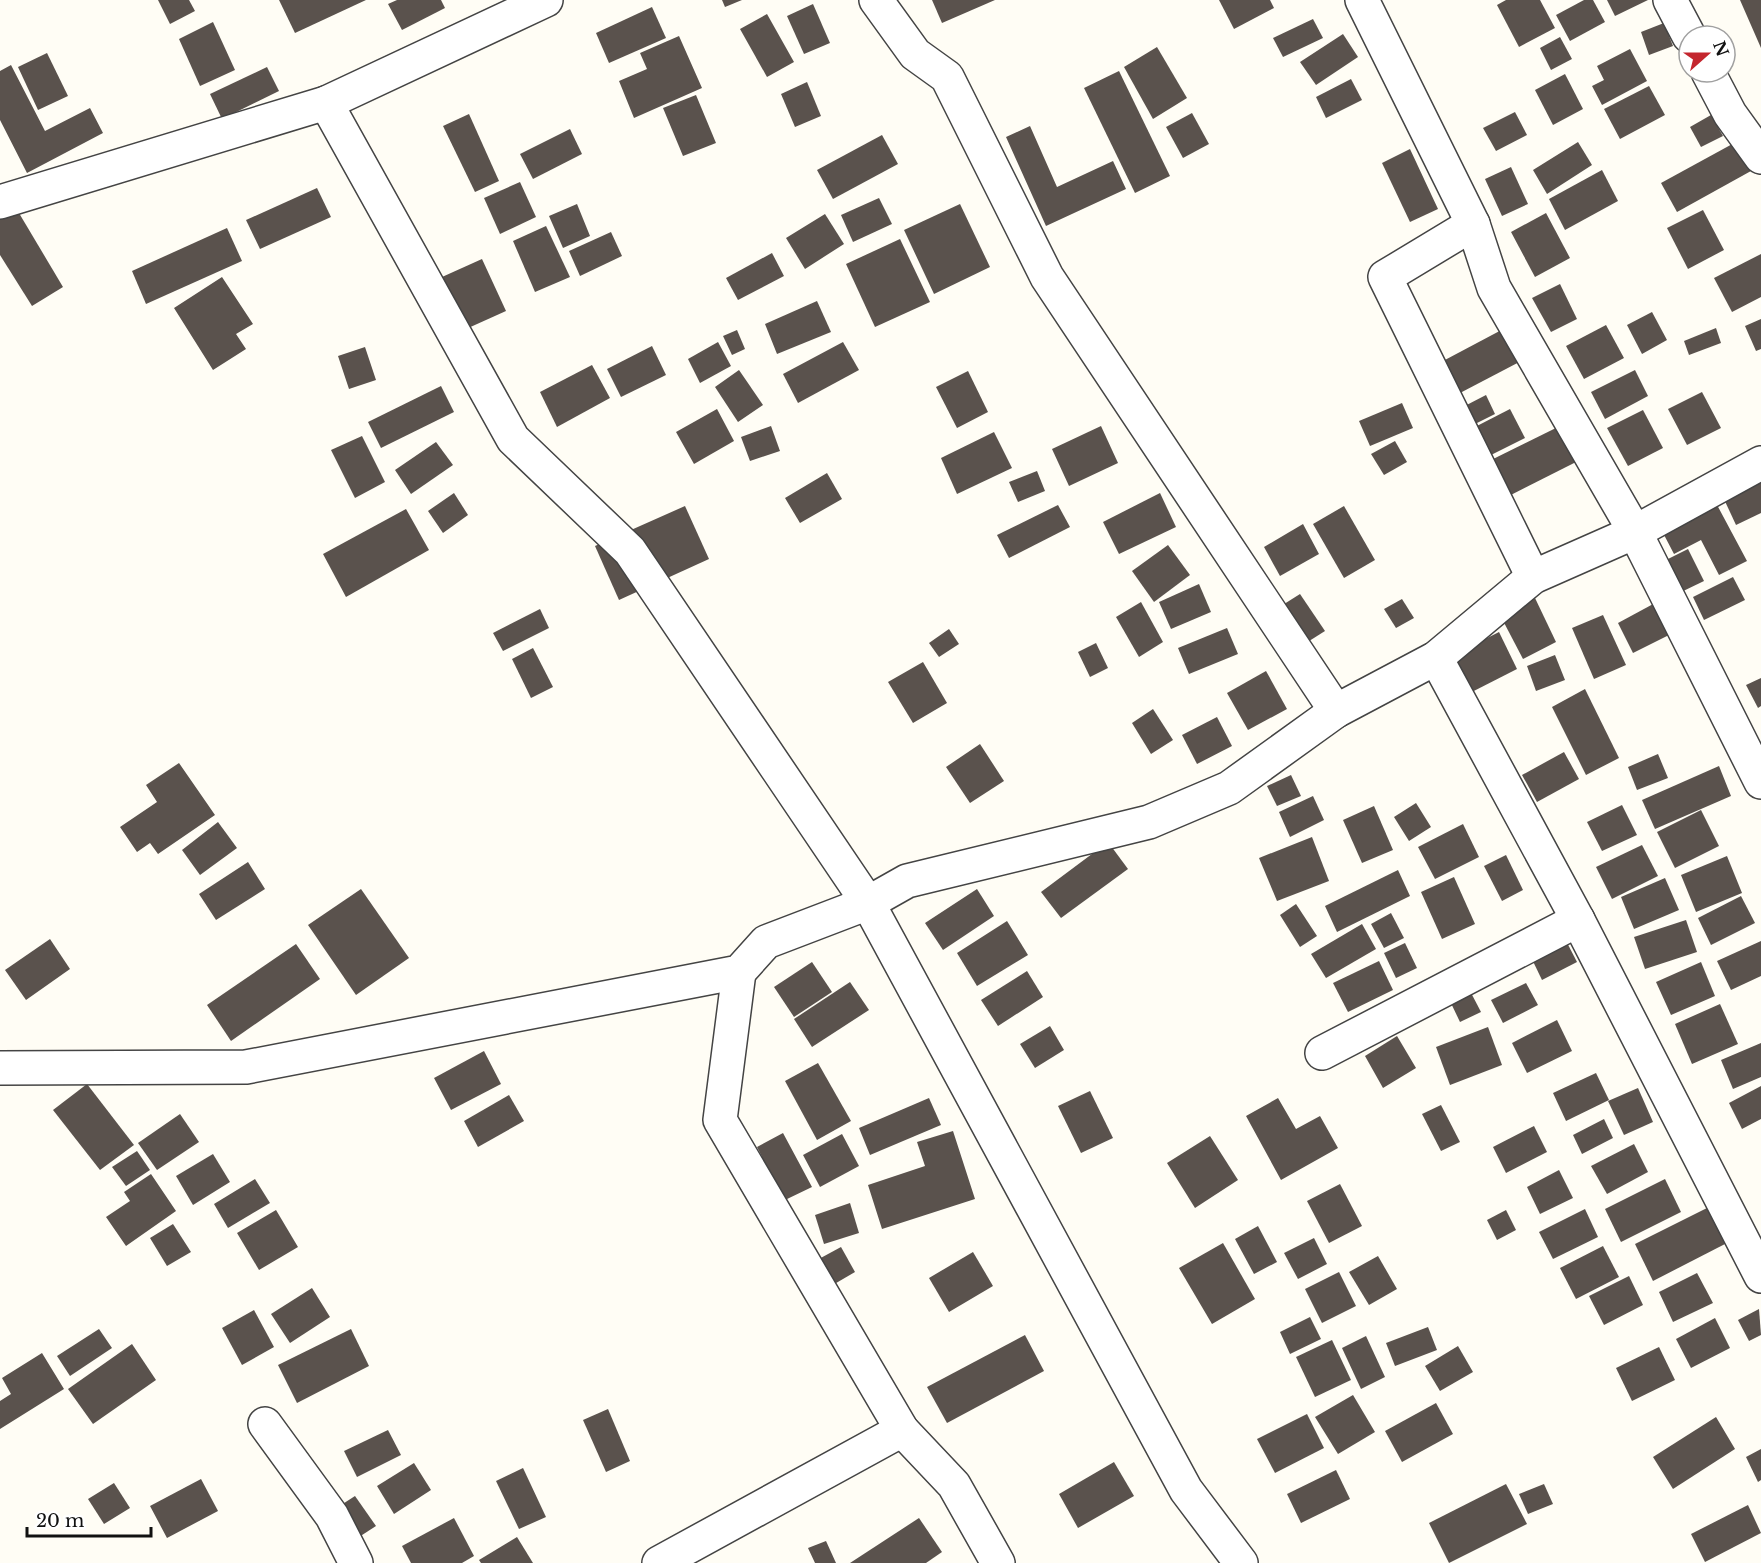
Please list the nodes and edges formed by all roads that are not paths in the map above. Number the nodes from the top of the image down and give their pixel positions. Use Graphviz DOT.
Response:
graph roads {
  1 [pos="546,0"];
  2 [pos="876,0"];
  3 [pos="1362,0"];
  4 [pos="1670,0"];
  5 [pos="1683,24"];
  6 [pos="1714,84"];
  7 [pos="326,103"];
  8 [pos="1761,158"];
  9 [pos="0,202"];
  10 [pos="1473,224"];
  11 [pos="1761,463"];
  12 [pos="1635,531"];
  13 [pos="1533,577"];
  14 [pos="1436,658"];
  15 [pos="1336,711"];
  16 [pos="1761,782"];
  17 [pos="868,903"];
  18 [pos="1578,920"];
  19 [pos="739,972"];
  20 [pos="1322,1053"];
  21 [pos="0,1068"];
  22 [pos="1761,1276"];
  23 [pos="265,1424"];
  24 [pos="902,1430"];
  25 [pos="356,1563"];
  26 [pos="659,1563"];
  27 [pos="998,1563"];
  28 [pos="1240,1563"];
  1 -- 7 [label="street"];
  2 -- 15 [label="street"];
  3 -- 10 [label="street"];
  4 -- 5 [label="street"];
  6 -- 8 [label="street"];
  7 -- 9 [label="street"];
  7 -- 17 [label="street"];
  10 -- 12 [label="street"];
  10 -- 13 [label="street"];
  11 -- 12 [label="street"];
  12 -- 13 [label="street"];
  12 -- 16 [label="street"];
  13 -- 14 [label="street"];
  14 -- 15 [label="street"];
  14 -- 18 [label="street"];
  15 -- 17 [label="street"];
  17 -- 19 [label="street"];
  17 -- 28 [label="street"];
  18 -- 20 [label="street"];
  18 -- 22 [label="street"];
  19 -- 21 [label="street"];
  19 -- 24 [label="street"];
  23 -- 25 [label="street"];
  24 -- 26 [label="street"];
  24 -- 27 [label="street"];
}
